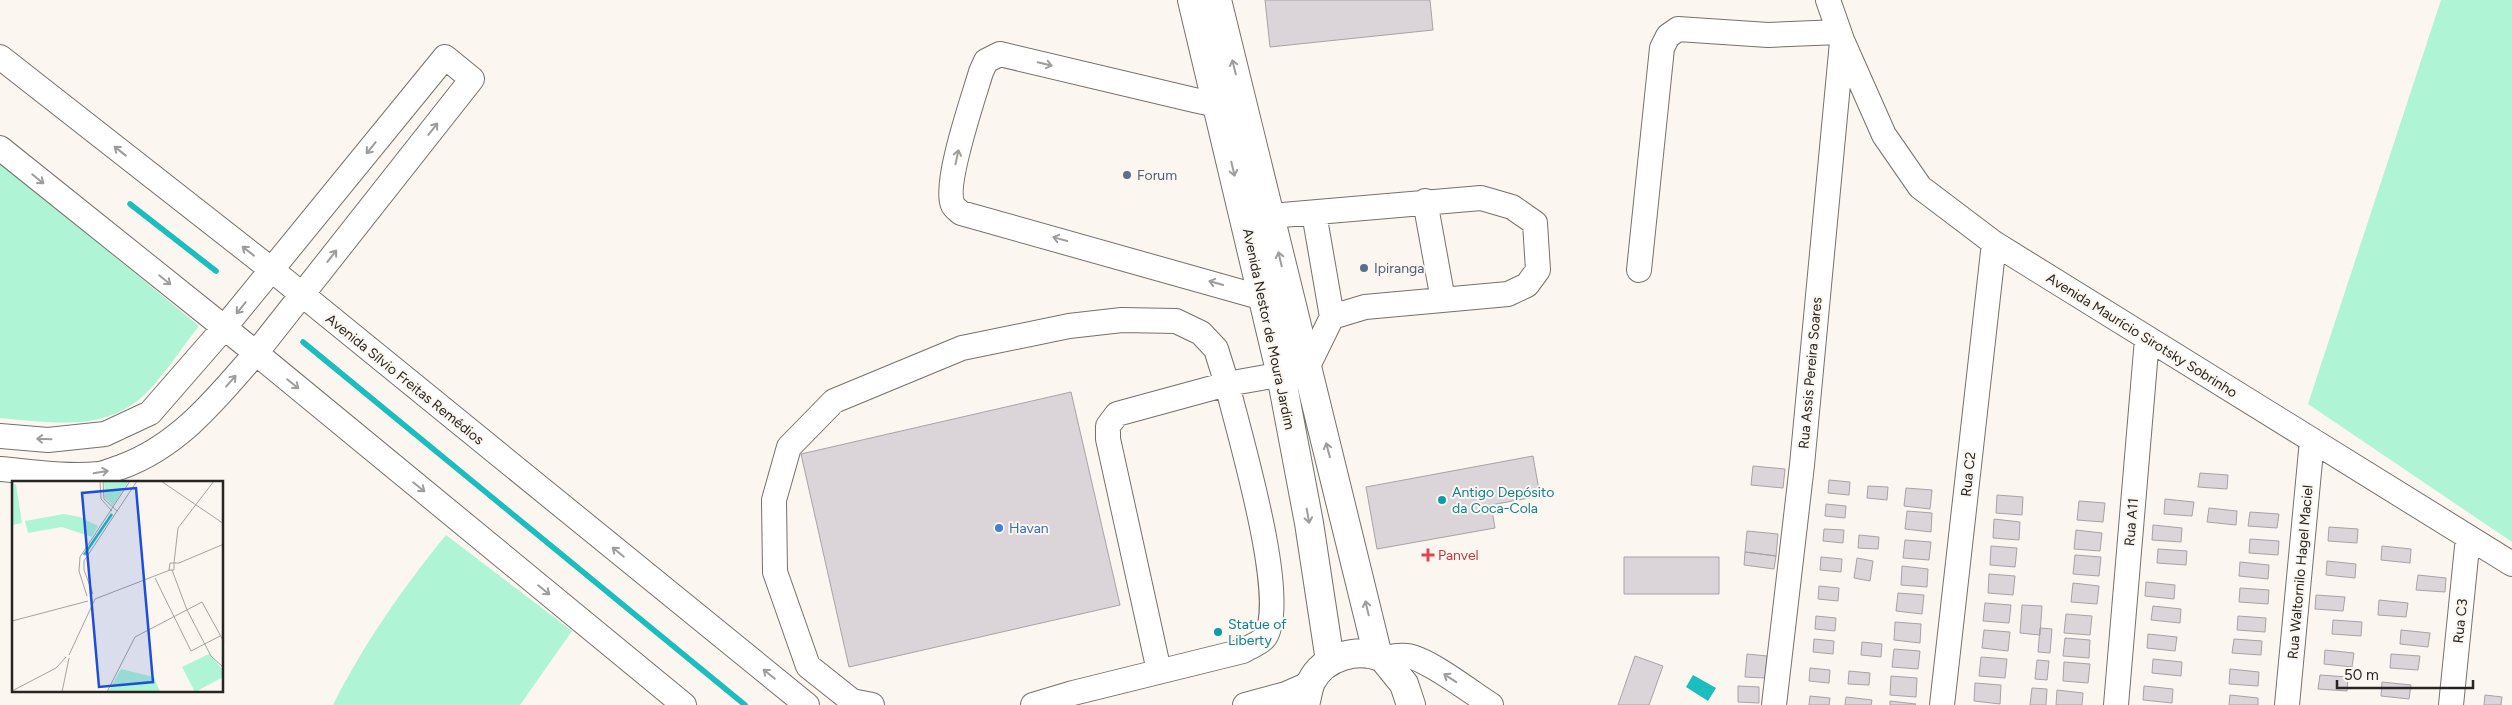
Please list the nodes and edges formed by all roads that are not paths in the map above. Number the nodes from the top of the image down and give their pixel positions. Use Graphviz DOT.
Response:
graph roads {
  1 [pos="1192,0"];
  2 [pos="1217,0"];
  3 [pos="1828,0"];
  4 [pos="1841,36"];
  5 [pos="0,57"];
  6 [pos="1230,104"];
  7 [pos="0,148"];
  8 [pos="1425,201"];
  9 [pos="1314,213"];
  10 [pos="1258,218"];
  11 [pos="1994,243"];
  12 [pos="272,270"];
  13 [pos="1639,270"];
  14 [pos="302,295"];
  15 [pos="1276,297"];
  16 [pos="1443,300"];
  17 [pos="1332,317"];
  18 [pos="224,328"];
  19 [pos="2146,339"];
  20 [pos="256,353"];
  21 [pos="1294,373"];
  22 [pos="1227,384"];
  23 [pos="0,436"];
  24 [pos="2312,440"];
  25 [pos="0,469"];
  26 [pos="2468,537"];
  27 [pos="2512,564"];
  28 [pos="1381,657"];
  29 [pos="1330,661"];
  30 [pos="1160,671"];
  31 [pos="1308,694"];
  32 [pos="1029,704"];
  33 [pos="684,705"];
  34 [pos="807,705"];
  35 [pos="872,705"];
  36 [pos="1245,705"];
  37 [pos="1410,705"];
  38 [pos="1491,705"];
  39 [pos="1774,705"];
  40 [pos="1942,705"];
  41 [pos="2116,705"];
  42 [pos="2287,705"];
  43 [pos="2451,705"];
  1 -- 6 [label="main road, Avenida Nestor de Moura Jardim"];
  6 -- 2 [label="main road, Avenida Nestor de Moura Jardim, one-way"];
  3 -- 4 [label="street, Avenida Maurício Sirotsky Sobrinho"];
  4 -- 11 [label="street, Avenida Maurício Sirotsky Sobrinho"];
  4 -- 13 [label="street"];
  4 -- 39 [label="street, Rua Assis Pereira Soares"];
  12 -- 5 [label="street, Avenida Sílvio Freitas Remédios, one-way"];
  6 -- 10 [label="main road, Avenida Nestor de Moura Jardim"];
  15 -- 6 [label="street, one-way"];
  7 -- 18 [label="street, one-way"];
  8 -- 9 [label="street"];
  8 -- 16 [label="street"];
  8 -- 16 [label="street"];
  9 -- 10 [label="street"];
  9 -- 17 [label="street"];
  10 -- 15 [label="main road, Avenida Nestor de Moura Jardim"];
  11 -- 19 [label="street, Avenida Maurício Sirotsky Sobrinho"];
  11 -- 40 [label="street, Rua C2"];
  12 -- 14 [label="street, Avenida Sílvio Freitas Remédios"];
  14 -- 12 [label="street, one-way"];
  12 -- 18 [label="street, one-way"];
  14 -- 20 [label="street"];
  34 -- 14 [label="street, Avenida Sílvio Freitas Remédios, one-way"];
  15 -- 21 [label="main road, Avenida Nestor de Moura Jardim"];
  16 -- 17 [label="street"];
  17 -- 21 [label="street"];
  18 -- 20 [label="street"];
  18 -- 23 [label="street, one-way"];
  19 -- 24 [label="street, Avenida Maurício Sirotsky Sobrinho"];
  19 -- 41 [label="street, Rua A11"];
  25 -- 20 [label="street, one-way"];
  20 -- 33 [label="street, one-way"];
  21 -- 22 [label="street"];
  28 -- 21 [label="main road, Avenida Nestor de Moura Jardim, one-way"];
  21 -- 29 [label="main road, Avenida Nestor de Moura Jardim, one-way"];
  22 -- 30 [label="street"];
  22 -- 30 [label="street"];
  22 -- 35 [label="street"];
  24 -- 26 [label="street, Avenida Maurício Sirotsky Sobrinho"];
  24 -- 42 [label="street, Rua Waltornilo Hagel Maciel"];
  26 -- 27 [label="street, Avenida Maurício Sirotsky Sobrinho"];
  26 -- 43 [label="street, Rua C3"];
  28 -- 29 [label="main road"];
  28 -- 37 [label="main road, Avenida Nestor de Moura Jardim"];
  38 -- 28 [label="street, one-way"];
  29 -- 31 [label="main road"];
  30 -- 32 [label="street"];
  31 -- 36 [label="street"];
}
